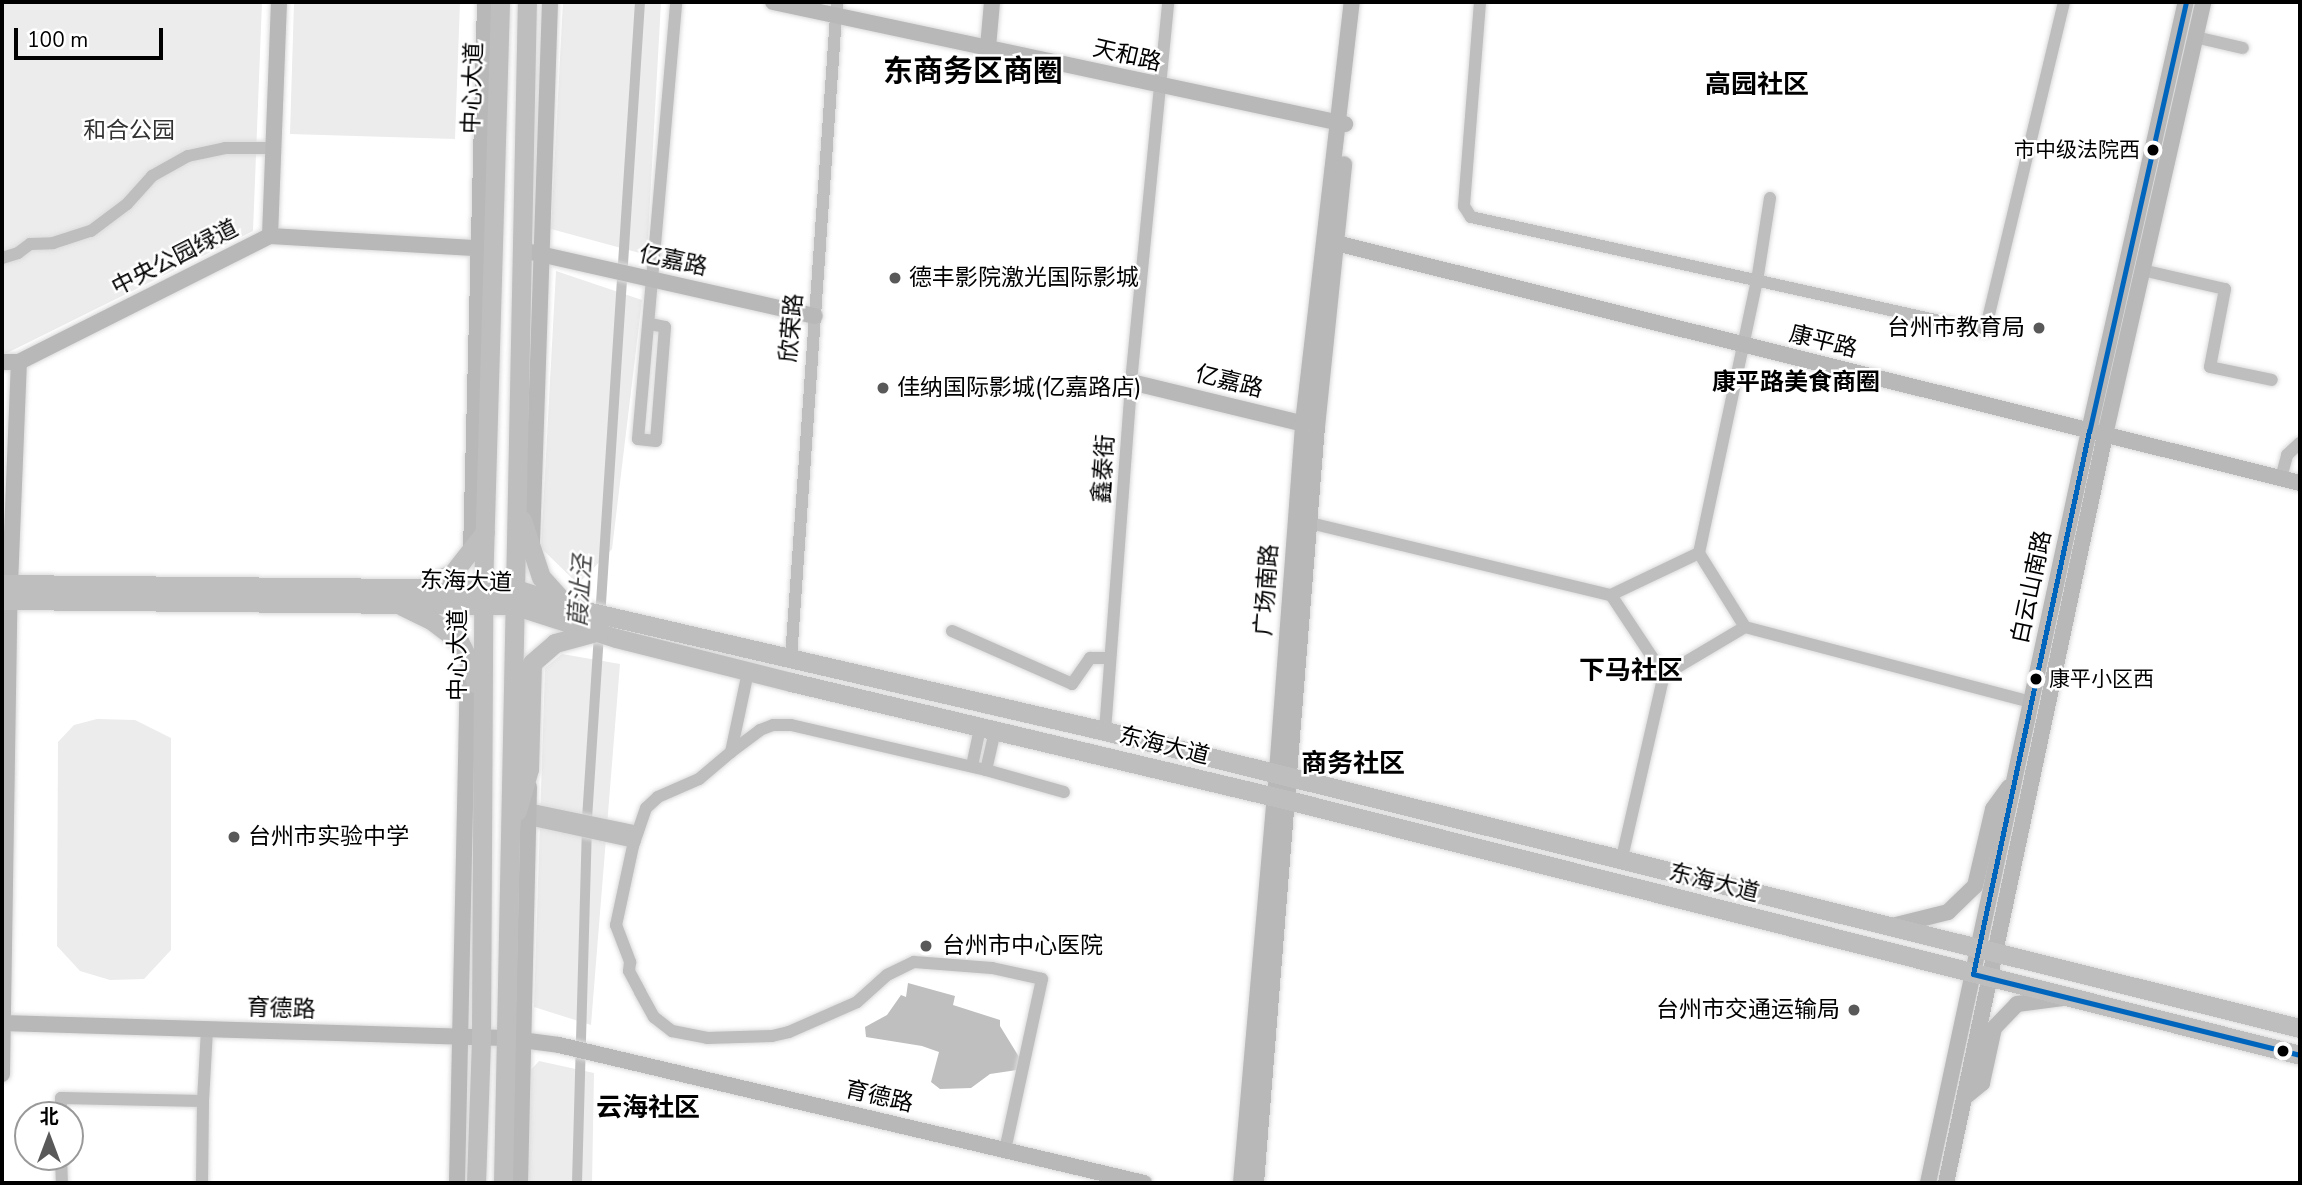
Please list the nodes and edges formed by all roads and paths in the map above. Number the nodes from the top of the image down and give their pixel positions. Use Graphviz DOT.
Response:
graph roads {
  1 [pos="279,2"];
  2 [pos="485,2"];
  3 [pos="500,2"];
  4 [pos="527,2"];
  5 [pos="550,2"];
  6 [pos="676,2"];
  7 [pos="773,2"];
  8 [pos="992,2"];
  9 [pos="1168,2"];
  10 [pos="1352,2"];
  11 [pos="1361,2"];
  12 [pos="1480,2"];
  13 [pos="2064,2"];
  14 [pos="2186,2"];
  15 [pos="2203,2"];
  16 [pos="836,9"];
  17 [pos="2195,37"];
  18 [pos="988,47"];
  19 [pos="2243,48"];
  20 [pos="1162,88"];
  21 [pos="1343,124"];
  22 [pos="273,148"];
  23 [pos="1770,198"];
  24 [pos="270,236"];
  25 [pos="1336,243"];
  26 [pos="485,249"];
  27 [pos="522,250"];
  28 [pos="544,255"];
  29 [pos="2,258"];
  30 [pos="2142,270"];
  31 [pos="654,280"];
  32 [pos="1756,281"];
  33 [pos="815,316"];
  34 [pos="650,324"];
  35 [pos="1743,345"];
  36 [pos="2,362"];
  37 [pos="19,362"];
  38 [pos="2272,380"];
  39 [pos="1131,382"];
  40 [pos="1310,425"];
  41 [pos="2097,433"];
  42 [pos="2300,443"];
  43 [pos="2281,478"];
  44 [pos="2300,483"];
  45 [pos="517,506"];
  46 [pos="1310,523"];
  47 [pos="485,532"];
  48 [pos="532,548"];
  49 [pos="471,551"];
  50 [pos="1699,552"];
  51 [pos="6,592"];
  52 [pos="1611,595"];
  53 [pos="402,596"];
  54 [pos="483,597"];
  55 [pos="515,598"];
  56 [pos="574,607"];
  57 [pos="1745,626"];
  58 [pos="952,631"];
  59 [pos="603,634"];
  60 [pos="790,657"];
  61 [pos="1111,658"];
  62 [pos="468,659"];
  63 [pos="748,672"];
  64 [pos="1664,675"];
  65 [pos="2031,702"];
  66 [pos="482,710"];
  67 [pos="987,730"];
  68 [pos="1105,731"];
  69 [pos="731,752"];
  70 [pos="972,766"];
  71 [pos="529,769"];
  72 [pos="986,769"];
  73 [pos="1283,776"];
  74 [pos="2014,779"];
  75 [pos="1064,792"];
  76 [pos="1281,799"];
  77 [pos="473,801"];
  78 [pos="528,814"];
  79 [pos="510,832"];
  80 [pos="636,837"];
  81 [pos="1621,862"];
  82 [pos="1889,927"];
  83 [pos="1987,950"];
  84 [pos="1982,977"];
  85 [pos="2068,997"];
  86 [pos="3,1023"];
  87 [pos="2300,1028"];
  88 [pos="206,1030"];
  89 [pos="460,1038"];
  90 [pos="481,1039"];
  91 [pos="513,1039"];
  92 [pos="2300,1055"];
  93 [pos="2,1074"];
  94 [pos="1965,1097"];
  95 [pos="61,1101"];
  96 [pos="203,1101"];
  97 [pos="1005,1150"];
  98 [pos="202,1183"];
  99 [pos="457,1183"];
  100 [pos="476,1183"];
  101 [pos="503,1183"];
  102 [pos="520,1183"];
  103 [pos="1144,1183"];
  104 [pos="1241,1183"];
  105 [pos="1256,1183"];
  106 [pos="1928,1183"];
  107 [pos="1945,1183"];
  1 -- 22 [label="main road, 中央公园绿道"];
  2 -- 26 [label="main road"];
  3 -- 26 [label="main road, 中心大道"];
  4 -- 27 [label="main road"];
  5 -- 28 [label="main road"];
  6 -- 31 [label="street"];
  7 -- 16 [label="main road, 天和路"];
  8 -- 18 [label="main road"];
  9 -- 20 [label="street, 鑫泰街"];
  10 -- 21 [label="main road, 广场南路"];
  11 -- 21 [label="main road, 广场南路"];
  12 -- 32 [label="street"];
  13 -- 32 [label="street"];
  14 -- 41 [label="main road, 白云山南路"];
  15 -- 17 [label="main road, 白云山南路"];
  16 -- 18 [label="main road, 天和路"];
  16 -- 33 [label="street, 欣荣路"];
  17 -- 19 [label="street"];
  17 -- 30 [label="main road, 白云山南路"];
  18 -- 20 [label="main road, 天和路"];
  20 -- 21 [label="main road, 天和路"];
  20 -- 39 [label="street, 鑫泰街"];
  21 -- 25 [label="main road, 广场南路"];
  21 -- 40 [label="main road, 广场南路"];
  22 -- 24 [label="main road, 中央公园绿道"];
  22 -- 29 [label="street"];
  23 -- 32 [label="street"];
  24 -- 26 [label="main road"];
  24 -- 37 [label="main road, 中央公园绿道"];
  25 -- 35 [label="main road, 康平路"];
  25 -- 40 [label="main road, 广场南路"];
  26 -- 47 [label="main road, 中心大道"];
  26 -- 49 [label="main road"];
  27 -- 28 [label="main road, 亿嘉路"];
  27 -- 45 [label="main road"];
  28 -- 31 [label="main road, 亿嘉路"];
  28 -- 48 [label="main road"];
  30 -- 38 [label="street"];
  30 -- 41 [label="main road, 白云山南路"];
  31 -- 33 [label="main road, 亿嘉路"];
  31 -- 34 [label="street"];
  32 -- 35 [label="street"];
  33 -- 60 [label="street, 欣荣路"];
  34 -- 34 [label="street"];
  35 -- 41 [label="main road, 康平路"];
  35 -- 50 [label="street"];
  36 -- 37 [label="main road, 中央公园绿道"];
  37 -- 51 [label="main road"];
  39 -- 40 [label="main road, 亿嘉路"];
  39 -- 61 [label="street, 鑫泰街"];
  40 -- 46 [label="main road, 广场南路"];
  40 -- 73 [label="main road, 广场南路"];
  41 -- 43 [label="main road, 康平路"];
  41 -- 65 [label="main road, 白云山南路"];
  41 -- 83 [label="main road, 白云山南路"];
  42 -- 43 [label="street"];
  43 -- 44 [label="main road, 康平路"];
  45 -- 48 [label="main road"];
  45 -- 55 [label="main road"];
  46 -- 52 [label="street"];
  46 -- 73 [label="main road, 广场南路"];
  47 -- 49 [label="main road"];
  47 -- 54 [label="main road, 中心大道"];
  48 -- 56 [label="main road"];
  49 -- 53 [label="main road"];
  50 -- 52 [label="street"];
  50 -- 57 [label="street"];
  51 -- 53 [label="main road, 东海大道"];
  51 -- 86 [label="main road"];
  52 -- 64 [label="street"];
  53 -- 54 [label="main road, 东海大道"];
  53 -- 62 [label="main road"];
  54 -- 55 [label="main road, 东海大道"];
  54 -- 66 [label="main road, 中心大道"];
  55 -- 56 [label="main road, 东海大道"];
  55 -- 59 [label="main road, 东海大道"];
  55 -- 79 [label="main road"];
  56 -- 60 [label="main road, 东海大道"];
  57 -- 64 [label="street"];
  57 -- 65 [label="street"];
  58 -- 61 [label="street"];
  59 -- 63 [label="main road, 东海大道"];
  59 -- 71 [label="main road"];
  60 -- 68 [label="main road, 东海大道"];
  61 -- 68 [label="street, 鑫泰街"];
  62 -- 66 [label="main road"];
  62 -- 77 [label="main road"];
  63 -- 67 [label="main road, 东海大道"];
  63 -- 69 [label="street"];
  64 -- 81 [label="street"];
  65 -- 74 [label="main road, 白云山南路"];
  66 -- 77 [label="main road, 中心大道"];
  67 -- 70 [label="street"];
  67 -- 72 [label="street"];
  67 -- 76 [label="main road, 东海大道"];
  68 -- 73 [label="main road, 东海大道"];
  69 -- 70 [label="street"];
  69 -- 80 [label="street"];
  70 -- 72 [label="street"];
  71 -- 78 [label="main road"];
  71 -- 79 [label="main road"];
  72 -- 75 [label="street"];
  73 -- 76 [label="main road, 广场南路"];
  73 -- 81 [label="main road, 东海大道"];
  74 -- 82 [label="main road"];
  74 -- 83 [label="main road, 白云山南路"];
  76 -- 84 [label="main road, 东海大道"];
  76 -- 104 [label="main road, 广场南路"];
  76 -- 105 [label="main road, 广场南路"];
  77 -- 89 [label="main road"];
  77 -- 90 [label="main road, 中心大道"];
  78 -- 80 [label="street"];
  78 -- 91 [label="main road"];
  79 -- 91 [label="main road"];
  80 -- 97 [label="street"];
  81 -- 82 [label="main road, 东海大道"];
  82 -- 83 [label="main road, 东海大道"];
  83 -- 84 [label="main road, 白云山南路"];
  83 -- 87 [label="main road, 东海大道"];
  84 -- 85 [label="main road, 东海大道"];
  84 -- 94 [label="main road, 白云山南路"];
  84 -- 106 [label="main road, 白云山南路"];
  85 -- 92 [label="main road, 东海大道"];
  85 -- 94 [label="main road"];
  86 -- 88 [label="main road, 育德路"];
  86 -- 93 [label="main road"];
  88 -- 89 [label="main road, 育德路"];
  88 -- 96 [label="street"];
  89 -- 90 [label="main road, 育德路"];
  89 -- 99 [label="main road"];
  90 -- 91 [label="main road, 育德路"];
  90 -- 100 [label="main road, 中心大道"];
  91 -- 97 [label="main road, 育德路"];
  91 -- 101 [label="main road"];
  91 -- 102 [label="main road"];
  94 -- 107 [label="main road, 白云山南路"];
  95 -- 96 [label="street"];
  96 -- 98 [label="street"];
  97 -- 103 [label="main road, 育德路"];
}
